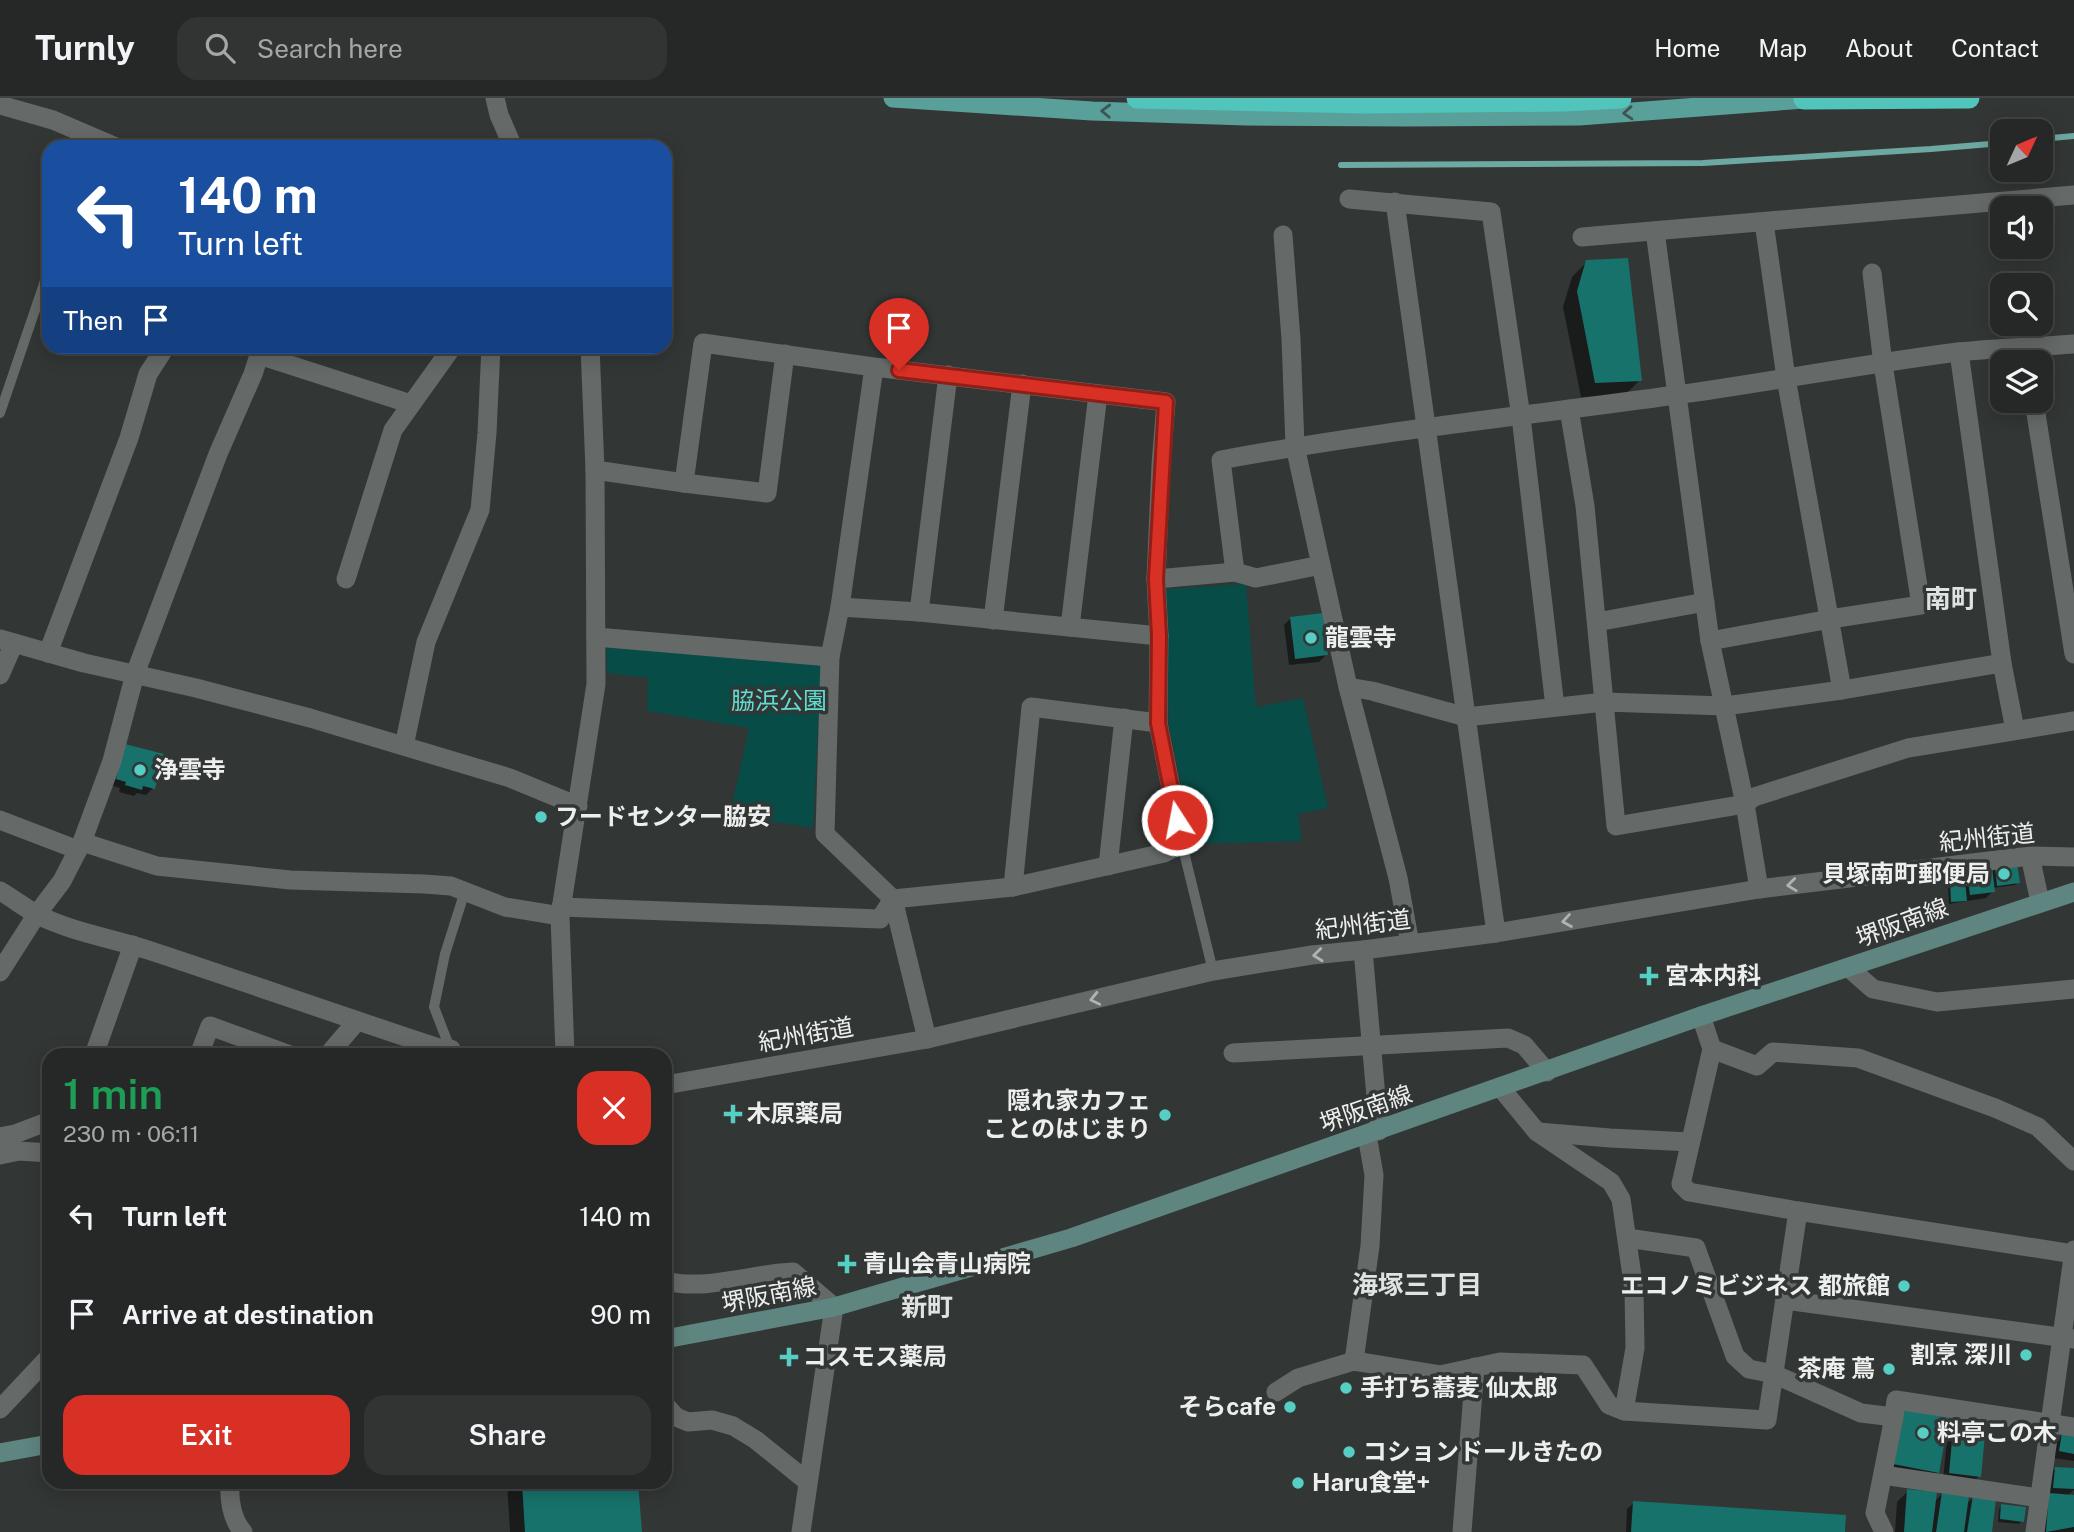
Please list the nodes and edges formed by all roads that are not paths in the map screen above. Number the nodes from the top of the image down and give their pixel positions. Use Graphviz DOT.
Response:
graph roads {
  1 [pos="495,98"];
  2 [pos="893,98"];
  3 [pos="1137,98"];
  4 [pos="1621,98"];
  5 [pos="1969,98"];
  6 [pos="1811,99"];
  7 [pos="0,105"];
  8 [pos="100,140"];
  9 [pos="510,140"];
  10 [pos="2074,195"];
  11 [pos="1349,199"];
  12 [pos="1395,202"];
  13 [pos="1764,222"];
  14 [pos="1655,231"];
  15 [pos="1283,235"];
  16 [pos="1582,237"];
  17 [pos="1872,273"];
  18 [pos="42,290"];
  19 [pos="2074,344"];
  20 [pos="2048,350"];
  21 [pos="1959,352"];
  22 [pos="1990,353"];
  23 [pos="161,354"];
  24 [pos="260,354"];
  25 [pos="269,354"];
  26 [pos="447,354"];
  27 [pos="491,354"];
  28 [pos="590,354"];
  29 [pos="785,354"];
  30 [pos="1883,364"];
  31 [pos="874,367"];
  32 [pos="948,376"];
  33 [pos="1786,378"];
  34 [pos="1022,384"];
  35 [pos="1098,394"];
  36 [pos="1676,395"];
  37 [pos="411,404"];
  38 [pos="1569,409"];
  39 [pos="0,413"];
  40 [pos="2036,413"];
  41 [pos="1521,417"];
  42 [pos="1425,427"];
  43 [pos="1295,446"];
  44 [pos="595,470"];
  45 [pos="684,483"];
  46 [pos="1321,565"];
  47 [pos="1235,572"];
  48 [pos="346,579"];
  49 [pos="1156,579"];
  50 [pos="1705,602"];
  51 [pos="840,607"];
  52 [pos="919,612"];
  53 [pos="993,620"];
  54 [pos="1830,620"];
  55 [pos="1597,622"];
  56 [pos="1070,627"];
  57 [pos="1159,636"];
  58 [pos="596,637"];
  59 [pos="7,641"];
  60 [pos="1710,641"];
  61 [pos="48,653"];
  62 [pos="2074,654"];
  63 [pos="830,657"];
  64 [pos="2002,663"];
  65 [pos="135,674"];
  66 [pos="0,675"];
  67 [pos="1348,687"];
  68 [pos="1842,690"];
  69 [pos="1604,702"];
  70 [pos="1725,706"];
  71 [pos="1555,707"];
  72 [pos="1466,716"];
  73 [pos="1124,718"];
  74 [pos="2074,721"];
  75 [pos="1158,723"];
  76 [pos="2015,730"];
  77 [pos="404,746"];
  78 [pos="1745,804"];
  79 [pos="578,806"];
  80 [pos="0,820"];
  81 [pos="1182,844"];
  82 [pos="80,846"];
  83 [pos="2030,856"];
  84 [pos="2074,856"];
  85 [pos="1108,866"];
  86 [pos="1013,887"];
  87 [pos="1759,889"];
  88 [pos="0,891"];
  89 [pos="465,891"];
  90 [pos="2074,892"];
  91 [pos="893,899"];
  92 [pos="2040,902"];
  93 [pos="561,912"];
  94 [pos="37,914"];
  95 [pos="1496,933"];
  96 [pos="1410,944"];
  97 [pos="133,945"];
  98 [pos="1363,950"];
  99 [pos="1849,968"];
  100 [pos="1213,971"];
  101 [pos="0,972"];
  102 [pos="2074,989"];
  103 [pos="1701,1016"];
  104 [pos="357,1021"];
  105 [pos="927,1039"];
  106 [pos="1372,1045"];
  107 [pos="96,1048"];
  108 [pos="201,1048"];
  109 [pos="271,1048"];
  110 [pos="334,1048"];
  111 [pos="439,1048"];
  112 [pos="450,1048"];
  113 [pos="565,1048"];
  114 [pos="1712,1049"];
  115 [pos="1233,1053"];
  116 [pos="1547,1072"];
  117 [pos="672,1084"];
  118 [pos="1500,1087"];
  119 [pos="42,1124"];
  120 [pos="1537,1132"];
  121 [pos="1373,1133"];
  122 [pos="0,1136"];
  123 [pos="1690,1142"];
  124 [pos="42,1153"];
  125 [pos="0,1155"];
  126 [pos="2074,1161"];
  127 [pos="1798,1211"];
  128 [pos="1627,1238"];
  129 [pos="2074,1253"];
  130 [pos="672,1283"];
  131 [pos="1785,1300"];
  132 [pos="834,1307"];
  133 [pos="672,1338"];
  134 [pos="2067,1338"];
  135 [pos="1354,1361"];
  136 [pos="42,1364"];
  137 [pos="1475,1367"];
  138 [pos="1774,1374"];
  139 [pos="1276,1392"];
  140 [pos="0,1409"];
  141 [pos="1624,1411"];
  142 [pos="672,1413"];
  143 [pos="1894,1417"];
  144 [pos="2049,1423"];
  145 [pos="2074,1427"];
  146 [pos="42,1445"];
  147 [pos="0,1453"];
  148 [pos="1883,1475"];
  149 [pos="808,1482"];
  150 [pos="231,1489"];
  151 [pos="2039,1498"];
  152 [pos="243,1532"];
  153 [pos="801,1532"];
  154 [pos="1462,1532"];
  155 [pos="1884,1532"];
  156 [pos="2035,1532"];
  1 -- 9 [label="street"];
  6 -- 2 [label="main road, one-way"];
  3 -- 4 [label="highway"];
  5 -- 6 [label="highway"];
  7 -- 8 [label="street"];
  10 -- 13 [label="street"];
  11 -- 12 [label="street"];
  12 -- 41 [label="street"];
  12 -- 42 [label="street"];
  13 -- 14 [label="street"];
  13 -- 33 [label="street"];
  14 -- 16 [label="street"];
  14 -- 36 [label="street"];
  15 -- 43 [label="street"];
  17 -- 30 [label="street"];
  18 -- 39 [label="lane"];
  19 -- 20 [label="street"];
  21 -- 22 [label="street"];
  21 -- 30 [label="street"];
  21 -- 64 [label="street"];
  23 -- 61 [label="street"];
  24 -- 65 [label="street"];
  25 -- 37 [label="street"];
  26 -- 37 [label="street"];
  27 -- 77 [label="street"];
  28 -- 44 [label="street"];
  29 -- 31 [label="street"];
  29 -- 45 [label="street"];
  29 -- 45 [label="street"];
  30 -- 33 [label="street"];
  30 -- 54 [label="street"];
  31 -- 32 [label="street"];
  31 -- 51 [label="street"];
  32 -- 34 [label="street"];
  32 -- 52 [label="street"];
  33 -- 36 [label="street"];
  33 -- 54 [label="street"];
  34 -- 35 [label="street"];
  34 -- 53 [label="street"];
  35 -- 49 [label="street"];
  35 -- 56 [label="street"];
  36 -- 38 [label="street"];
  36 -- 50 [label="street"];
  37 -- 48 [label="street"];
  38 -- 41 [label="street"];
  38 -- 55 [label="street"];
  40 -- 62 [label="street"];
  41 -- 42 [label="street"];
  41 -- 71 [label="street"];
  42 -- 43 [label="street"];
  42 -- 72 [label="street"];
  43 -- 46 [label="street"];
  43 -- 47 [label="street"];
  44 -- 45 [label="street"];
  44 -- 58 [label="street"];
  46 -- 47 [label="street"];
  46 -- 67 [label="street"];
  47 -- 49 [label="street"];
  49 -- 57 [label="street"];
  50 -- 55 [label="street"];
  50 -- 60 [label="street"];
  51 -- 52 [label="street"];
  51 -- 63 [label="street"];
  52 -- 53 [label="street"];
  53 -- 56 [label="street"];
  54 -- 60 [label="street"];
  54 -- 68 [label="street"];
  55 -- 69 [label="street"];
  56 -- 57 [label="street"];
  57 -- 75 [label="street"];
  58 -- 63 [label="street"];
  58 -- 79 [label="street"];
  59 -- 61 [label="street"];
  59 -- 66 [label="street"];
  60 -- 70 [label="street"];
  61 -- 65 [label="street"];
  63 -- 91 [label="street"];
  64 -- 68 [label="street"];
  64 -- 76 [label="street"];
  65 -- 77 [label="street"];
  65 -- 82 [label="street"];
  67 -- 72 [label="street"];
  67 -- 96 [label="street"];
  68 -- 70 [label="street"];
  69 -- 70 [label="street"];
  69 -- 71 [label="street"];
  69 -- 78 [label="street"];
  70 -- 78 [label="street"];
  71 -- 72 [label="street"];
  72 -- 95 [label="street"];
  73 -- 75 [label="street"];
  73 -- 85 [label="street"];
  73 -- 86 [label="street"];
  74 -- 76 [label="street"];
  75 -- 81 [label="street"];
  76 -- 78 [label="street"];
  77 -- 79 [label="street"];
  78 -- 87 [label="street"];
  79 -- 93 [label="street"];
  80 -- 82 [label="street"];
  81 -- 85 [label="street"];
  81 -- 100 [label="lane"];
  82 -- 89 [label="street"];
  82 -- 94 [label="street"];
  83 -- 84 [label="street, 紀州街道"];
  83 -- 87 [label="street, 紀州街道, one-way"];
  83 -- 92 [label="street"];
  85 -- 86 [label="street"];
  86 -- 91 [label="street"];
  87 -- 95 [label="street, 紀州街道, one-way"];
  88 -- 94 [label="street"];
  89 -- 93 [label="street"];
  89 -- 112 [label="lane"];
  90 -- 92 [label="main road, 堺阪南線"];
  91 -- 93 [label="street"];
  91 -- 105 [label="street"];
  92 -- 99 [label="main road, 堺阪南線"];
  93 -- 113 [label="street"];
  94 -- 97 [label="street"];
  94 -- 101 [label="street"];
  95 -- 96 [label="street, 紀州街道"];
  96 -- 98 [label="street, 紀州街道"];
  97 -- 104 [label="street"];
  97 -- 107 [label="street"];
  98 -- 100 [label="street, 紀州街道, one-way"];
  98 -- 106 [label="street"];
  99 -- 102 [label="street"];
  99 -- 103 [label="main road, 堺阪南線"];
  100 -- 105 [label="street, 紀州街道, one-way"];
  103 -- 114 [label="street"];
  103 -- 116 [label="main road, 堺阪南線"];
  104 -- 110 [label="street"];
  104 -- 111 [label="street"];
  105 -- 117 [label="street, 紀州街道"];
  106 -- 115 [label="street"];
  106 -- 116 [label="street"];
  106 -- 121 [label="street"];
  108 -- 109 [label="street"];
  114 -- 123 [label="street"];
  114 -- 126 [label="street"];
  116 -- 118 [label="main road, 堺阪南線"];
  118 -- 120 [label="street"];
  118 -- 121 [label="main road, 堺阪南線"];
  119 -- 122 [label="street"];
  120 -- 123 [label="street"];
  120 -- 128 [label="street"];
  121 -- 132 [label="main road, 堺阪南線"];
  121 -- 135 [label="street"];
  123 -- 127 [label="street"];
  124 -- 125 [label="street"];
  127 -- 129 [label="street"];
  127 -- 131 [label="street"];
  128 -- 138 [label="street"];
  128 -- 141 [label="street"];
  129 -- 134 [label="street"];
  130 -- 132 [label="street"];
  131 -- 134 [label="street"];
  131 -- 138 [label="street"];
  132 -- 133 [label="main road, 堺阪南線"];
  132 -- 149 [label="street"];
  134 -- 144 [label="street"];
  135 -- 137 [label="street"];
  135 -- 139 [label="street"];
  136 -- 140 [label="street"];
  137 -- 141 [label="street"];
  137 -- 154 [label="street"];
  138 -- 141 [label="street"];
  138 -- 143 [label="street"];
  142 -- 149 [label="street"];
  143 -- 144 [label="street"];
  143 -- 148 [label="street"];
  144 -- 145 [label="street"];
  144 -- 151 [label="street"];
  146 -- 147 [label="main road"];
  148 -- 151 [label="street"];
  148 -- 155 [label="street"];
  149 -- 153 [label="street"];
  150 -- 152 [label="street"];
  151 -- 156 [label="street"];
}
